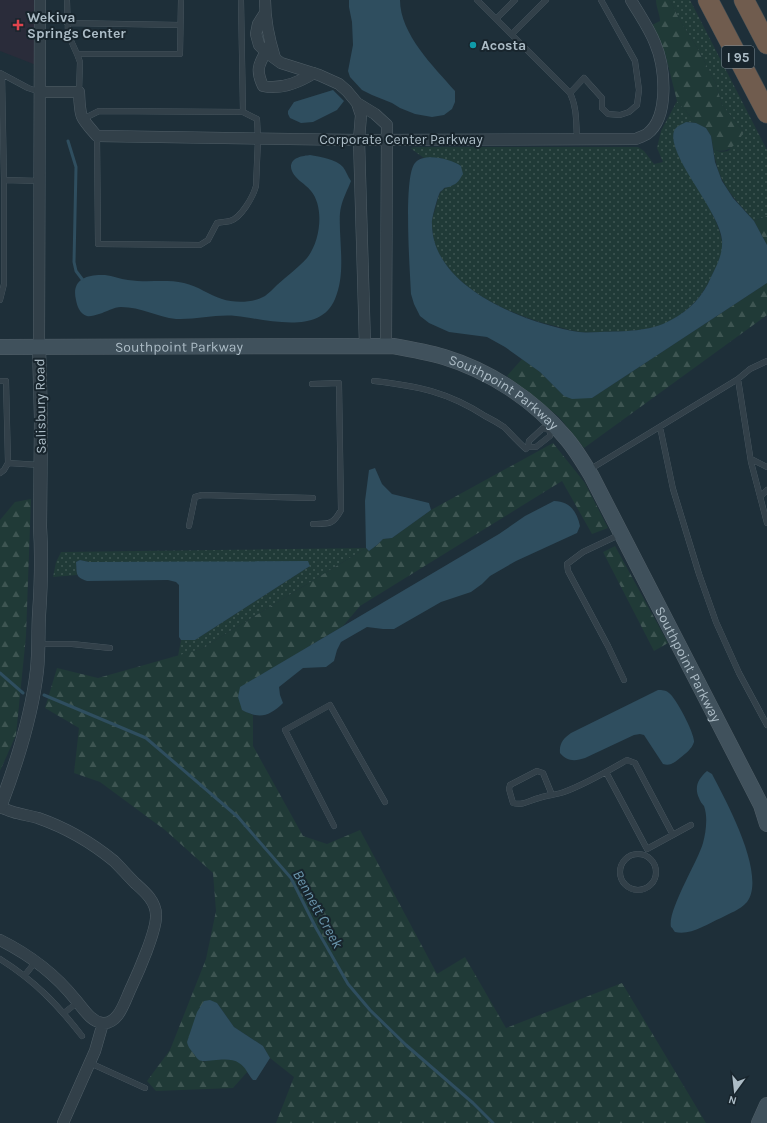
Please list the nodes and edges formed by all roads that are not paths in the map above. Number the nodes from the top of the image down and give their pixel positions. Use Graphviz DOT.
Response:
graph roads {
  1 [pos="40,0"];
  2 [pos="67,0"];
  3 [pos="181,0"];
  4 [pos="242,0"];
  5 [pos="265,0"];
  6 [pos="515,0"];
  7 [pos="546,0"];
  8 [pos="601,0"];
  9 [pos="630,0"];
  10 [pos="708,0"];
  11 [pos="744,0"];
  12 [pos="760,0"];
  13 [pos="481,1"];
  14 [pos="265,13"];
  15 [pos="767,14"];
  16 [pos="496,19"];
  17 [pos="67,23"];
  18 [pos="180,25"];
  19 [pos="512,34"];
  20 [pos="269,40"];
  21 [pos="257,41"];
  22 [pos="767,44"];
  23 [pos="77,54"];
  24 [pos="271,55"];
  25 [pos="314,73"];
  26 [pos="1,74"];
  27 [pos="40,92"];
  28 [pos="79,92"];
  29 [pos="570,93"];
  30 [pos="358,103"];
  31 [pos="243,112"];
  32 [pos="767,114"];
  33 [pos="83,120"];
  34 [pos="97,136"];
  35 [pos="258,139"];
  36 [pos="577,139"];
  37 [pos="359,140"];
  38 [pos="388,140"];
  39 [pos="4,180"];
  40 [pos="40,181"];
  41 [pos="0,300"];
  42 [pos="365,345"];
  43 [pos="386,345"];
  44 [pos="0,347"];
  45 [pos="39,347"];
  46 [pos="767,361"];
  47 [pos="738,379"];
  48 [pos="0,381"];
  49 [pos="374,381"];
  50 [pos="312,384"];
  51 [pos="660,427"];
  52 [pos="552,428"];
  53 [pos="528,447"];
  54 [pos="751,458"];
  55 [pos="8,463"];
  56 [pos="41,465"];
  57 [pos="767,467"];
  58 [pos="588,471"];
  59 [pos="0,474"];
  60 [pos="767,490"];
  61 [pos="760,497"];
  62 [pos="312,498"];
  63 [pos="767,523"];
  64 [pos="313,524"];
  65 [pos="189,526"];
  66 [pos="622,534"];
  67 [pos="38,644"];
  68 [pos="110,648"];
  69 [pos="624,680"];
  70 [pos="767,725"];
  71 [pos="606,772"];
  72 [pos="552,795"];
  73 [pos="385,802"];
  74 [pos="0,807"];
  75 [pos="767,824"];
  76 [pos="691,825"];
  77 [pos="334,826"];
  78 [pos="673,835"];
  79 [pos="646,852"];
  80 [pos="0,940"];
  81 [pos="0,959"];
  82 [pos="36,961"];
  83 [pos="25,975"];
  84 [pos="78,1002"];
  85 [pos="64,1014"];
  86 [pos="103,1023"];
  87 [pos="82,1036"];
  88 [pos="90,1063"];
  89 [pos="145,1088"];
  90 [pos="767,1105"];
  91 [pos="63,1123"];
  92 [pos="759,1123"];
  1 -- 27 [label="street, Salisbury Road"];
  2 -- 17 [label="lane"];
  3 -- 18 [label="lane"];
  4 -- 31 [label="lane"];
  5 -- 14 [label="street"];
  6 -- 16 [label="lane"];
  7 -- 19 [label="lane"];
  8 -- 29 [label="lane"];
  9 -- 36 [label="street, Corporate Center Parkway"];
  10 -- 32 [label="highway, I 95"];
  11 -- 22 [label="highway, I 95"];
  12 -- 15 [label="highway"];
  13 -- 16 [label="lane"];
  14 -- 20 [label="street"];
  14 -- 21 [label="street"];
  16 -- 19 [label="lane"];
  17 -- 18 [label="lane"];
  17 -- 23 [label="lane"];
  18 -- 23 [label="lane"];
  19 -- 29 [label="lane"];
  20 -- 21 [label="street"];
  20 -- 24 [label="street"];
  21 -- 24 [label="street"];
  23 -- 28 [label="lane"];
  24 -- 25 [label="street"];
  24 -- 25 [label="street"];
  25 -- 30 [label="street"];
  26 -- 27 [label="lane"];
  26 -- 39 [label="lane"];
  27 -- 28 [label="street"];
  27 -- 40 [label="street, Salisbury Road"];
  28 -- 33 [label="street"];
  29 -- 36 [label="lane"];
  30 -- 37 [label="street"];
  30 -- 38 [label="street"];
  31 -- 33 [label="lane"];
  31 -- 35 [label="lane"];
  33 -- 34 [label="street"];
  34 -- 35 [label="street, Corporate Center Parkway"];
  34 -- 35 [label="lane"];
  35 -- 37 [label="street, Corporate Center Parkway"];
  36 -- 38 [label="street, Corporate Center Parkway"];
  37 -- 38 [label="street, Corporate Center Parkway"];
  37 -- 42 [label="street"];
  38 -- 43 [label="street"];
  39 -- 40 [label="lane"];
  39 -- 41 [label="lane"];
  40 -- 45 [label="street, Salisbury Road"];
  42 -- 43 [label="main road, Southpoint Parkway"];
  42 -- 45 [label="main road, Southpoint Parkway"];
  43 -- 52 [label="main road, Southpoint Parkway"];
  44 -- 45 [label="main road, Southpoint Parkway"];
  45 -- 56 [label="street, Salisbury Road"];
  46 -- 47 [label="lane"];
  47 -- 51 [label="lane"];
  47 -- 54 [label="lane"];
  48 -- 55 [label="lane"];
  49 -- 53 [label="lane"];
  50 -- 64 [label="lane"];
  51 -- 58 [label="lane"];
  51 -- 70 [label="lane"];
  52 -- 53 [label="lane"];
  52 -- 53 [label="lane"];
  52 -- 58 [label="main road, Southpoint Parkway"];
  54 -- 57 [label="lane"];
  54 -- 61 [label="lane"];
  55 -- 56 [label="lane"];
  55 -- 59 [label="lane"];
  56 -- 67 [label="street, Salisbury Road"];
  58 -- 66 [label="main road, Southpoint Parkway"];
  60 -- 61 [label="lane"];
  61 -- 63 [label="lane"];
  62 -- 65 [label="lane"];
  66 -- 69 [label="lane"];
  66 -- 75 [label="main road, Southpoint Parkway"];
  67 -- 68 [label="lane"];
  67 -- 74 [label="street, Salisbury Road"];
  71 -- 72 [label="lane"];
  71 -- 78 [label="lane"];
  71 -- 79 [label="lane"];
  72 -- 72 [label="lane"];
  73 -- 77 [label="lane"];
  74 -- 86 [label="street"];
  76 -- 78 [label="lane"];
  78 -- 79 [label="lane"];
  79 -- 79 [label="lane"];
  80 -- 82 [label="street"];
  81 -- 83 [label="lane"];
  82 -- 83 [label="lane"];
  82 -- 84 [label="street"];
  83 -- 85 [label="lane"];
  84 -- 85 [label="lane"];
  84 -- 86 [label="street"];
  85 -- 87 [label="lane"];
  86 -- 88 [label="street"];
  88 -- 89 [label="lane"];
  88 -- 91 [label="street"];
  90 -- 92 [label="main road"];
}
